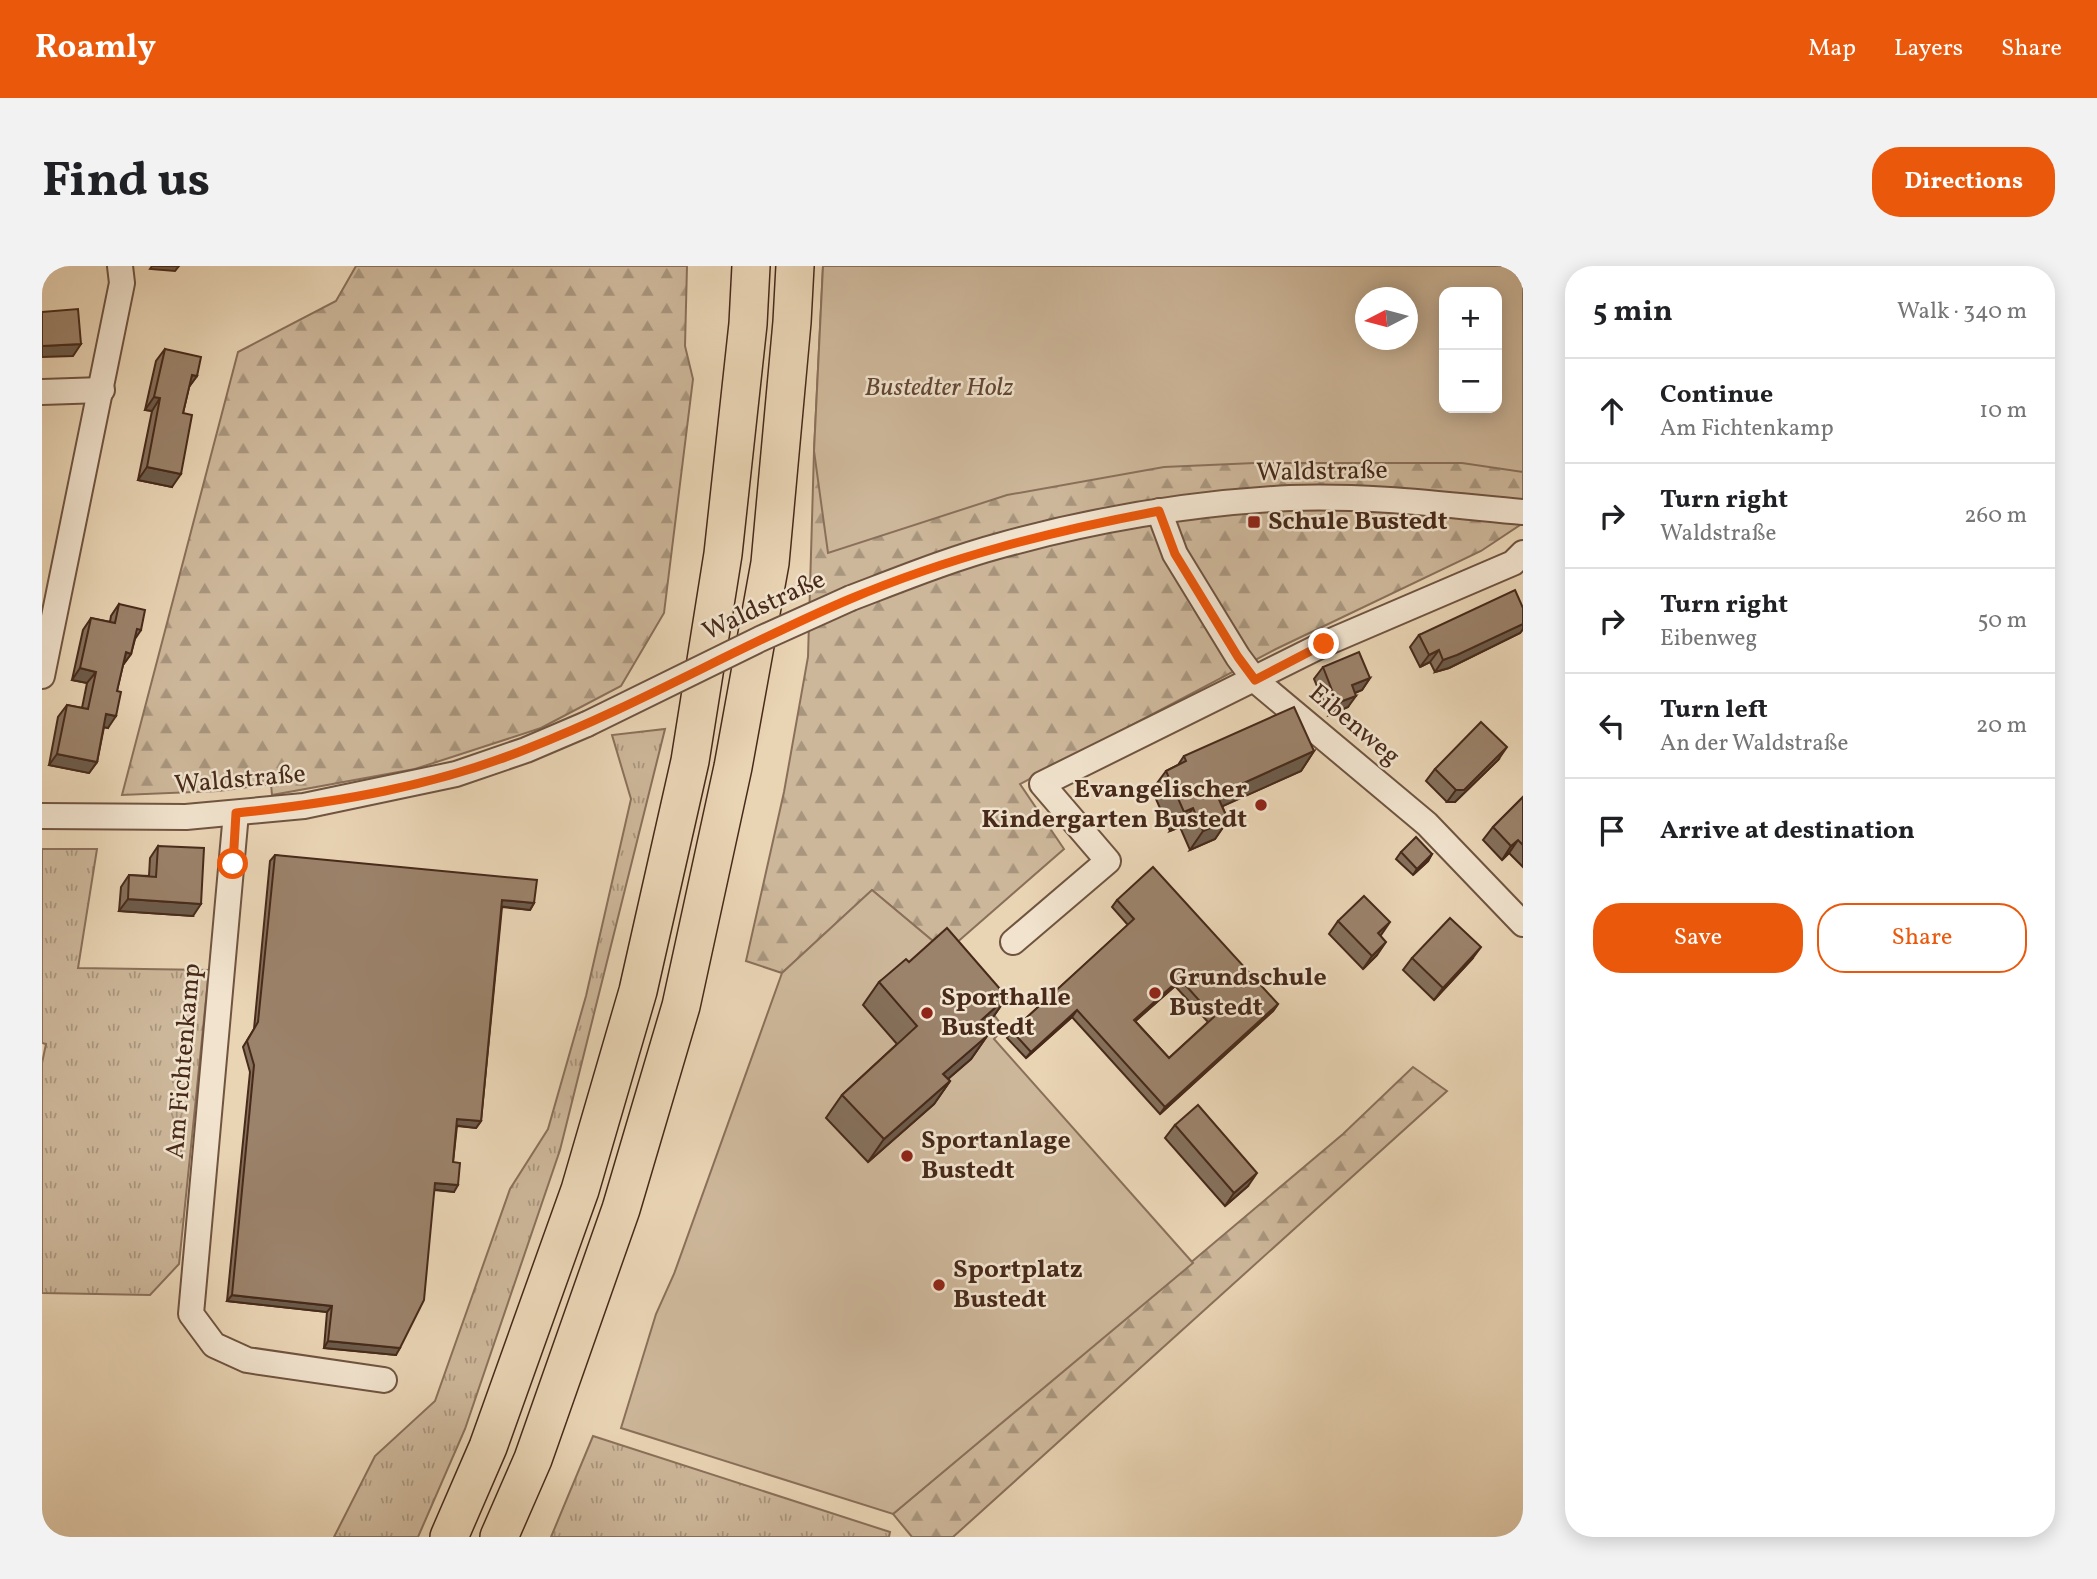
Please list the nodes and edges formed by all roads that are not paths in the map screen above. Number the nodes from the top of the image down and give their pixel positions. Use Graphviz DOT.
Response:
graph roads {
  1 [pos="120,266"];
  2 [pos="751,266"];
  3 [pos="795,266"];
  4 [pos="102,390"];
  5 [pos="42,392"];
  6 [pos="1159,511"];
  7 [pos="1523,512"];
  8 [pos="1523,553"];
  9 [pos="42,676"];
  10 [pos="1255,680"];
  11 [pos="236,813"];
  12 [pos="42,816"];
  13 [pos="1523,924"];
  14 [pos="1013,942"];
  15 [pos="384,1380"];
  16 [pos="450,1537"];
  17 [pos="499,1537"];
  1 -- 4 [label="street"];
  2 -- 16 [label="highway"];
  3 -- 17 [label="highway"];
  4 -- 5 [label="street"];
  4 -- 9 [label="street"];
  6 -- 7 [label="street, Waldstraße"];
  6 -- 10 [label="street, Eibenweg"];
  6 -- 11 [label="street, Waldstraße, bridge"];
  8 -- 10 [label="street"];
  10 -- 13 [label="street, Eibenweg"];
  10 -- 14 [label="street"];
  11 -- 12 [label="street, Waldstraße"];
  11 -- 15 [label="street, Am Fichtenkamp"];
}
